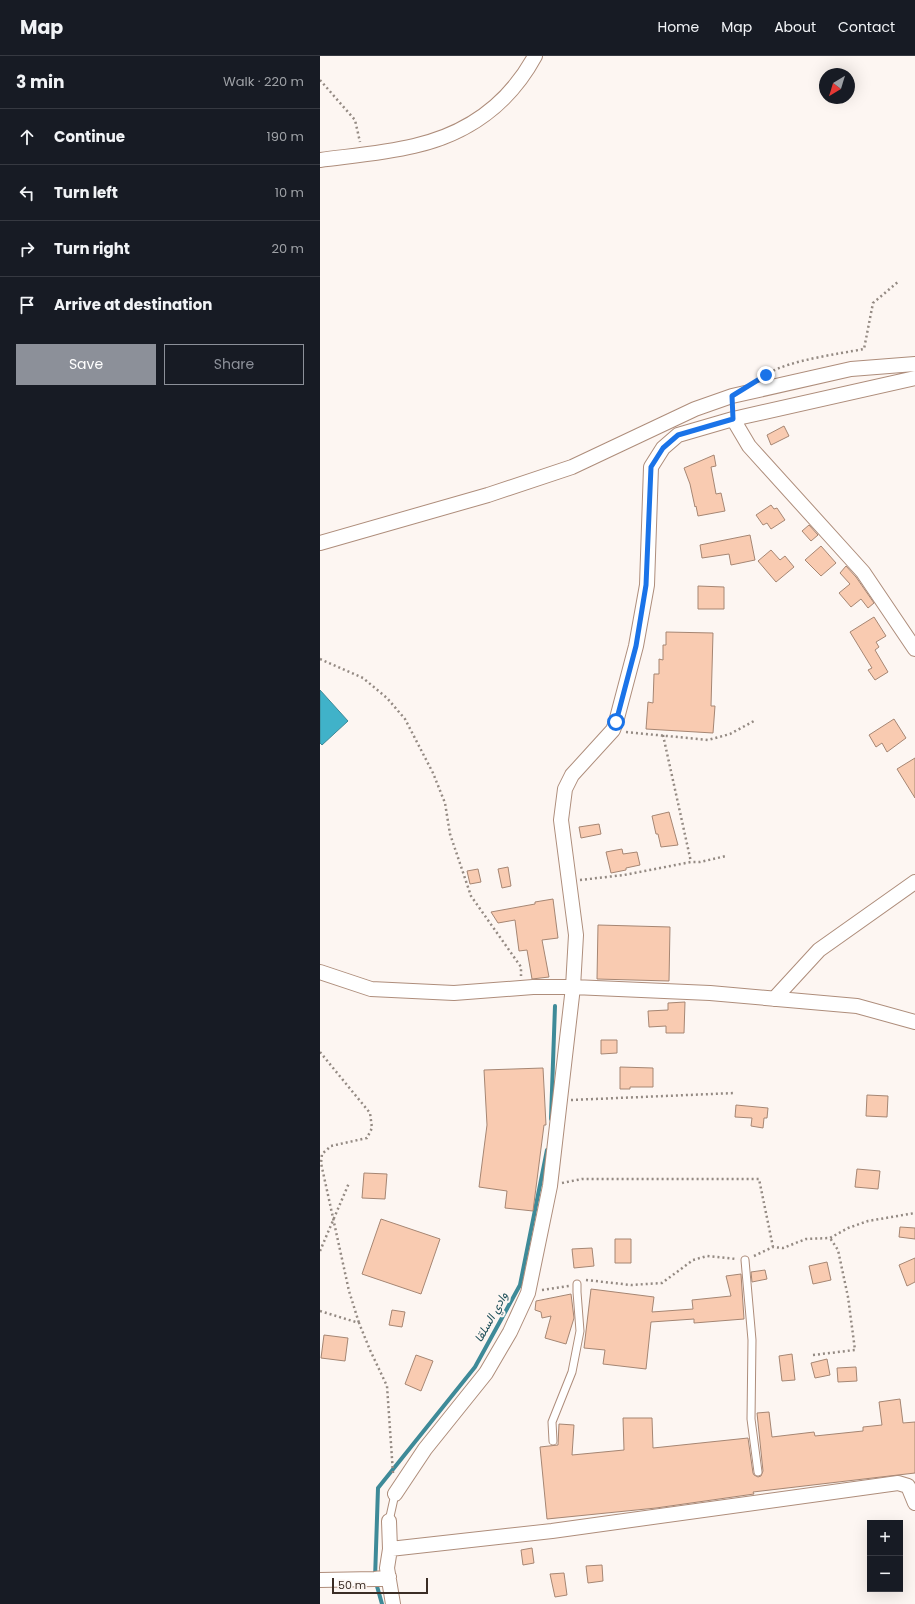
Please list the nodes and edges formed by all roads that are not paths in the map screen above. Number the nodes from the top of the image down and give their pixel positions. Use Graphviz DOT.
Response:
graph roads {
  1 [pos="535,56"];
  2 [pos="320,160"];
  3 [pos="915,364"];
  4 [pos="915,378"];
  5 [pos="733,419"];
  6 [pos="320,543"];
  7 [pos="915,649"];
  8 [pos="915,882"];
  9 [pos="320,972"];
  10 [pos="573,987"];
  11 [pos="774,999"];
  12 [pos="915,1022"];
  13 [pos="745,1260"];
  14 [pos="577,1284"];
  15 [pos="552,1441"];
  16 [pos="758,1472"];
  17 [pos="395,1494"];
  18 [pos="915,1503"];
  19 [pos="389,1520"];
  20 [pos="390,1549"];
  21 [pos="389,1577"];
  22 [pos="320,1580"];
  23 [pos="393,1604"];
  1 -- 2 [label="street"];
  3 -- 6 [label="street"];
  4 -- 5 [label="street"];
  5 -- 7 [label="street"];
  5 -- 10 [label="street"];
  8 -- 11 [label="street"];
  9 -- 10 [label="street"];
  10 -- 11 [label="street"];
  10 -- 17 [label="street"];
  11 -- 12 [label="street"];
  13 -- 16 [label="lane"];
  14 -- 15 [label="lane"];
  17 -- 19 [label="lane"];
  18 -- 20 [label="street"];
  19 -- 20 [label="street"];
  20 -- 21 [label="street"];
  21 -- 22 [label="street"];
  21 -- 23 [label="street"];
}
